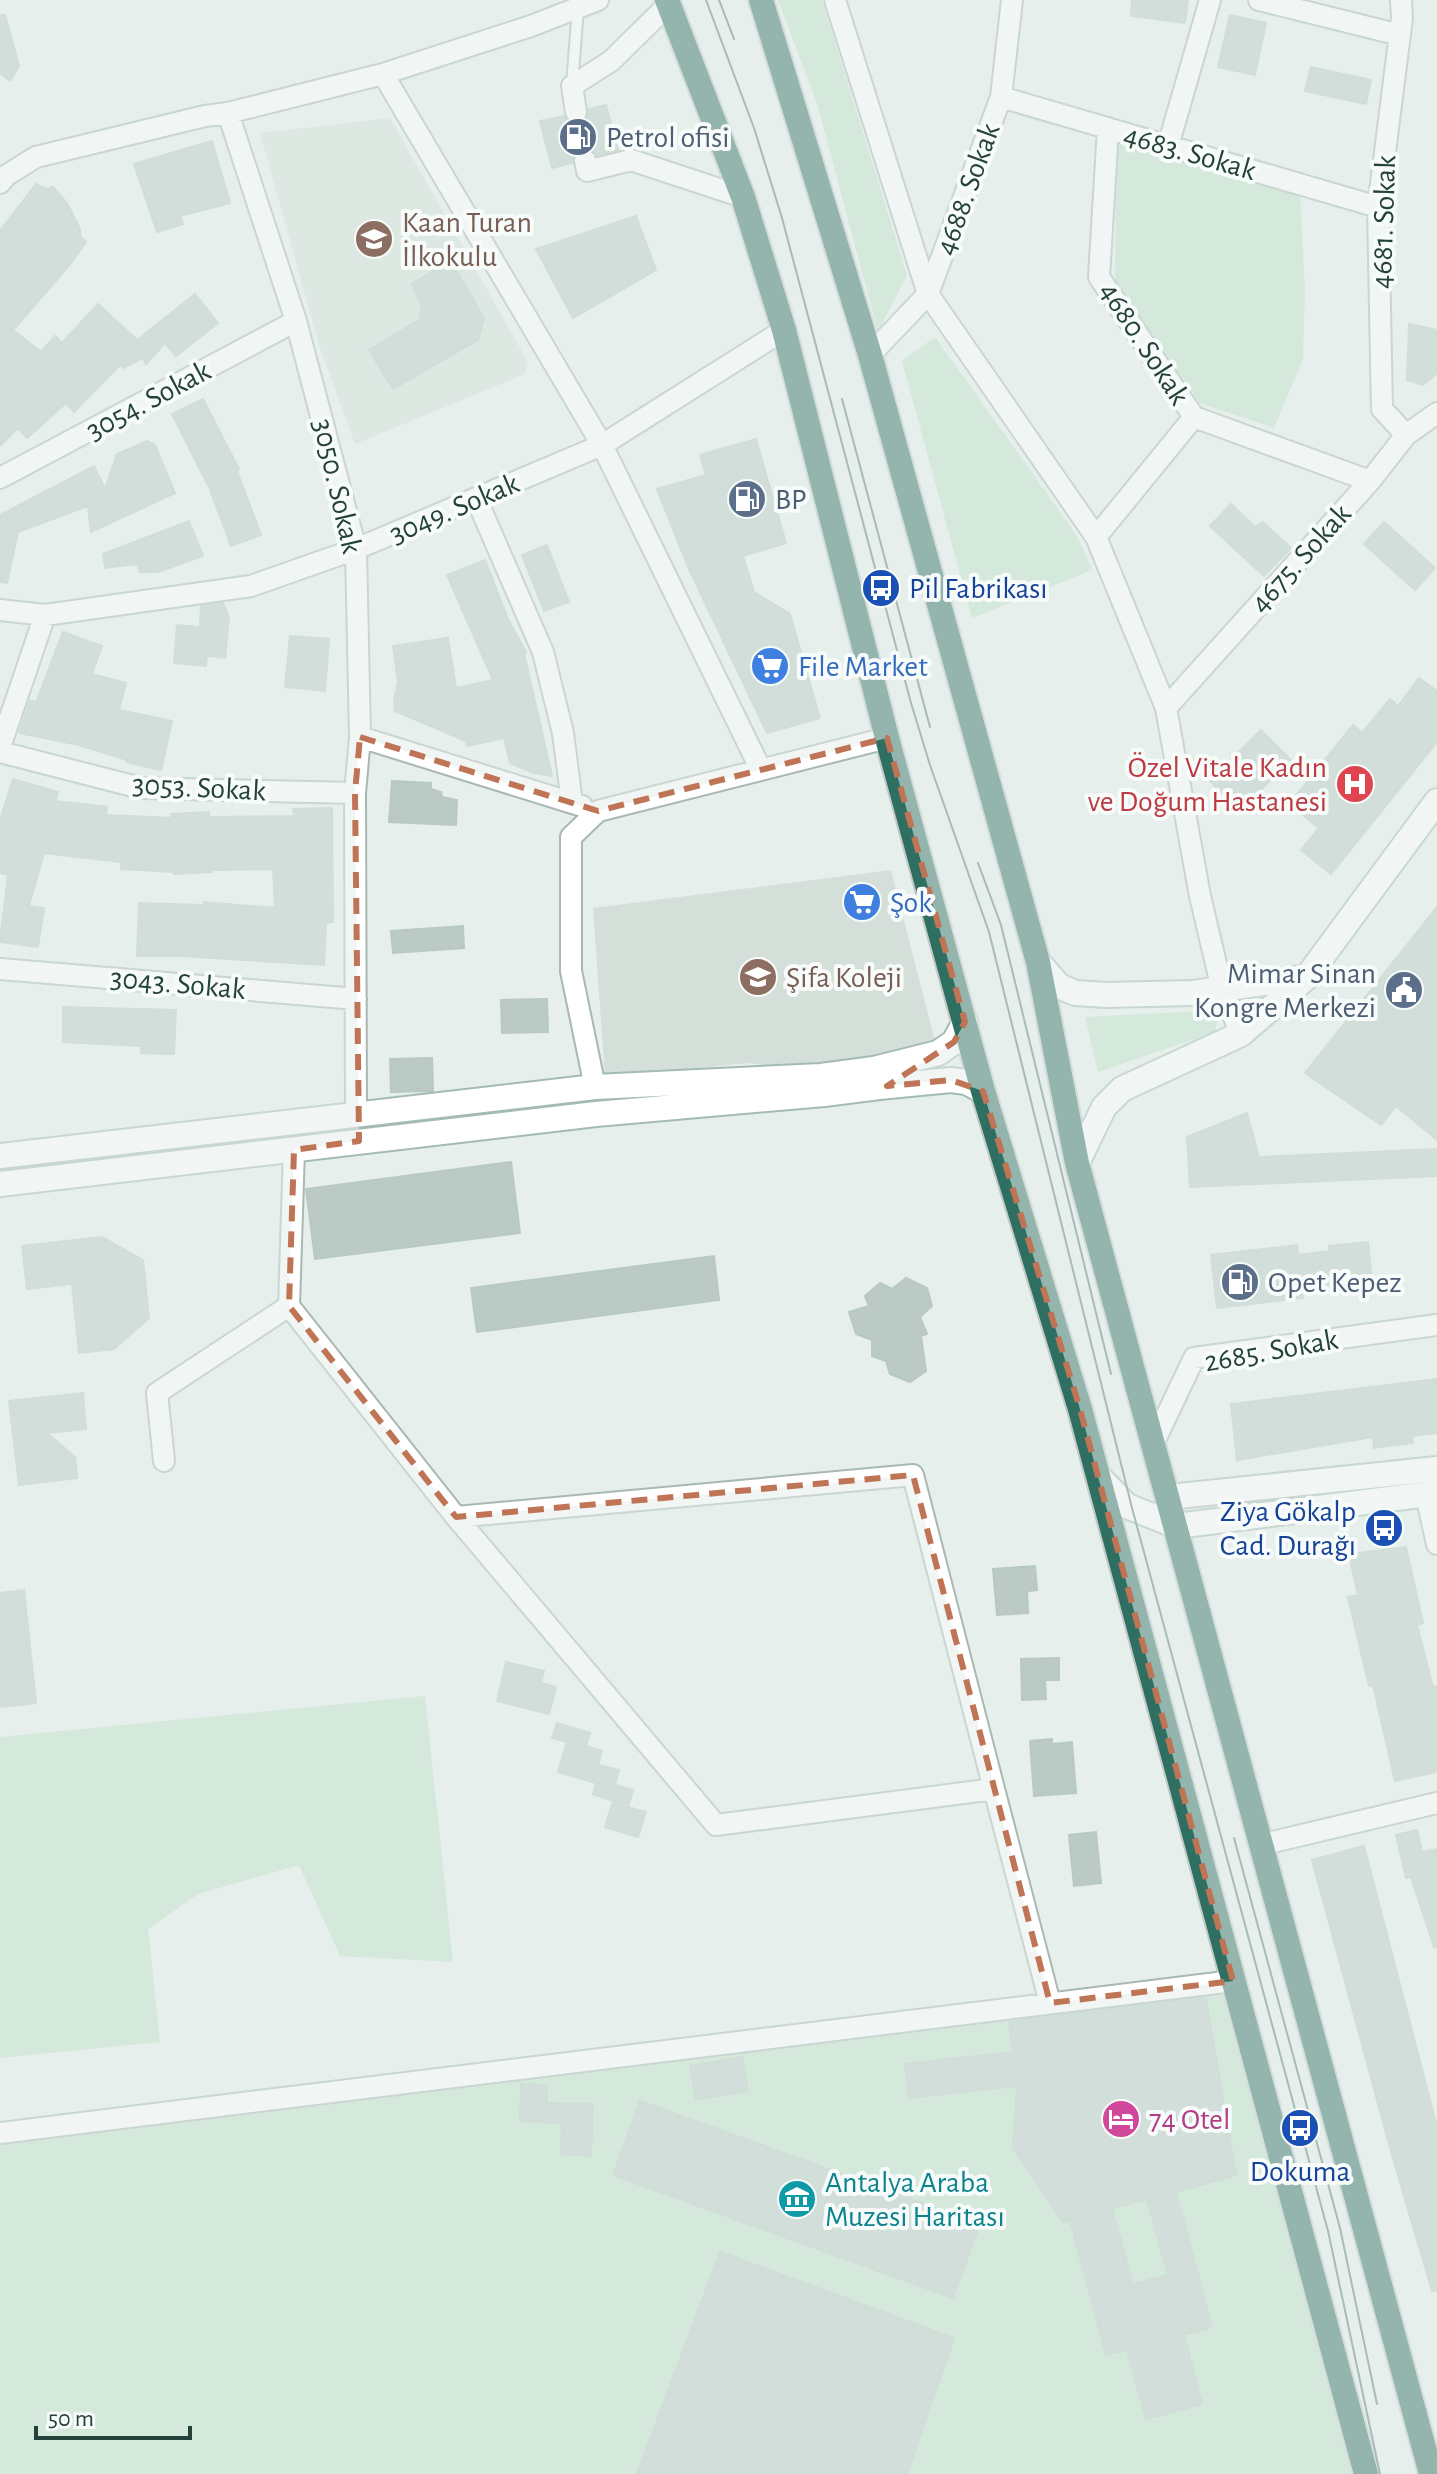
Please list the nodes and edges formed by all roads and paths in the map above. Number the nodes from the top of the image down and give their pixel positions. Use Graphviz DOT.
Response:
graph roads {
  1 [pos="598,0"];
  2 [pos="835,0"];
  3 [pos="1012,0"];
  4 [pos="1210,0"];
  5 [pos="1259,0"];
  6 [pos="1401,0"];
  7 [pos="668,2"];
  8 [pos="762,6"];
  9 [pos="578,8"];
  10 [pos="1400,35"];
  11 [pos="383,74"];
  12 [pos="572,86"];
  13 [pos="1001,97"];
  14 [pos="576,112"];
  15 [pos="228,113"];
  16 [pos="1108,128"];
  17 [pos="1168,146"];
  18 [pos="585,160"];
  19 [pos="0,183"];
  20 [pos="743,197"];
  21 [pos="1378,207"];
  22 [pos="928,294"];
  23 [pos="296,321"];
  24 [pos="784,330"];
  25 [pos="870,355"];
  26 [pos="1437,413"];
  27 [pos="1194,417"];
  28 [pos="1406,435"];
  29 [pos="602,445"];
  30 [pos="0,478"];
  31 [pos="1370,481"];
  32 [pos="476,498"];
  33 [pos="1096,537"];
  34 [pos="356,549"];
  35 [pos="0,610"];
  36 [pos="45,615"];
  37 [pos="1166,708"];
  38 [pos="360,737"];
  39 [pos="887,738"];
  40 [pos="0,749"];
  41 [pos="761,770"];
  42 [pos="355,793"];
  43 [pos="1437,801"];
  44 [pos="572,803"];
  45 [pos="598,811"];
  46 [pos="1038,962"];
  47 [pos="0,969"];
  48 [pos="1307,977"];
  49 [pos="1222,989"];
  50 [pos="356,999"];
  51 [pos="965,1022"];
  52 [pos="1241,1034"];
  53 [pos="877,1078"];
  54 [pos="595,1087"];
  55 [pos="983,1091"];
  56 [pos="356,1114"];
  57 [pos="359,1141"];
  58 [pos="294,1150"];
  59 [pos="0,1156"];
  60 [pos="1077,1163"];
  61 [pos="0,1184"];
  62 [pos="289,1306"];
  63 [pos="1437,1325"];
  64 [pos="1154,1442"];
  65 [pos="164,1461"];
  66 [pos="1437,1469"];
  67 [pos="1098,1476"];
  68 [pos="1431,1494"];
  69 [pos="1169,1497"];
  70 [pos="456,1517"];
  71 [pos="1177,1526"];
  72 [pos="1437,1544"];
  73 [pos="994,1789"];
  74 [pos="1437,1803"];
  75 [pos="1260,1845"];
  76 [pos="1233,1981"];
  77 [pos="1050,2003"];
  78 [pos="0,2133"];
  79 [pos="1430,2471"];
  80 [pos="1366,2474"];
  1 -- 9 [label="street"];
  2 -- 22 [label="street"];
  3 -- 13 [label="street, 4688. Sokak"];
  4 -- 17 [label="street"];
  5 -- 10 [label="street"];
  6 -- 10 [label="street, 4681. Sokak"];
  7 -- 12 [label="street"];
  7 -- 20 [label="highway"];
  8 -- 25 [label="highway"];
  9 -- 11 [label="street"];
  9 -- 12 [label="lane"];
  10 -- 21 [label="street, 4681. Sokak"];
  11 -- 15 [label="street"];
  11 -- 29 [label="street"];
  12 -- 14 [label="street"];
  13 -- 16 [label="street, 4683. Sokak"];
  13 -- 22 [label="street, 4688. Sokak"];
  15 -- 19 [label="street"];
  15 -- 23 [label="street, 3050. Sokak"];
  16 -- 17 [label="street, 4683. Sokak"];
  16 -- 27 [label="street, 4680. Sokak"];
  17 -- 21 [label="street, 4683. Sokak"];
  18 -- 20 [label="street"];
  20 -- 24 [label="highway"];
  21 -- 28 [label="street, 4681. Sokak"];
  22 -- 25 [label="street, 4688. Sokak"];
  22 -- 33 [label="street"];
  23 -- 30 [label="street, 3054. Sokak"];
  23 -- 34 [label="street, 3050. Sokak"];
  24 -- 29 [label="street, 3049. Sokak"];
  24 -- 39 [label="highway"];
  25 -- 46 [label="highway"];
  26 -- 28 [label="street, 4675. Sokak"];
  27 -- 31 [label="street, 4680. Sokak"];
  27 -- 33 [label="street"];
  28 -- 31 [label="street, 4675. Sokak"];
  29 -- 32 [label="street, 3049. Sokak"];
  29 -- 41 [label="street"];
  31 -- 37 [label="street, 4675. Sokak"];
  32 -- 34 [label="street, 3049. Sokak"];
  32 -- 44 [label="street"];
  33 -- 37 [label="street"];
  34 -- 36 [label="street, 3049. Sokak"];
  34 -- 38 [label="street, 3050. Sokak"];
  35 -- 36 [label="street, 3049. Sokak"];
  36 -- 40 [label="street"];
  37 -- 49 [label="street"];
  38 -- 42 [label="street, 3050. Sokak"];
  38 -- 44 [label="street"];
  39 -- 41 [label="street"];
  39 -- 51 [label="highway"];
  40 -- 42 [label="street, 3053. Sokak"];
  41 -- 45 [label="street"];
  42 -- 50 [label="street, 3050. Sokak"];
  43 -- 48 [label="street"];
  44 -- 45 [label="street"];
  45 -- 54 [label="street"];
  46 -- 49 [label="street"];
  46 -- 60 [label="highway"];
  47 -- 50 [label="street, 3043. Sokak"];
  48 -- 49 [label="street"];
  48 -- 52 [label="street"];
  49 -- 52 [label="street"];
  50 -- 56 [label="street, 3050. Sokak"];
  51 -- 53 [label="street"];
  51 -- 55 [label="highway"];
  52 -- 60 [label="street"];
  53 -- 54 [label="street"];
  53 -- 55 [label="street"];
  53 -- 57 [label="street"];
  54 -- 56 [label="street"];
  55 -- 67 [label="highway"];
  56 -- 57 [label="street"];
  56 -- 59 [label="street"];
  57 -- 58 [label="street"];
  58 -- 61 [label="street"];
  58 -- 62 [label="street"];
  60 -- 64 [label="highway"];
  62 -- 65 [label="street"];
  62 -- 70 [label="street"];
  63 -- 64 [label="street, 2685. Sokak"];
  64 -- 69 [label="highway"];
  66 -- 69 [label="street"];
  67 -- 71 [label="street"];
  67 -- 76 [label="highway"];
  68 -- 71 [label="street"];
  68 -- 72 [label="street"];
  69 -- 71 [label="highway"];
  70 -- 73 [label="street"];
  70 -- 73 [label="street"];
  71 -- 75 [label="highway"];
  73 -- 77 [label="street"];
  74 -- 75 [label="street"];
  75 -- 79 [label="highway"];
  76 -- 77 [label="street"];
  76 -- 80 [label="highway"];
  77 -- 78 [label="street"];
}
